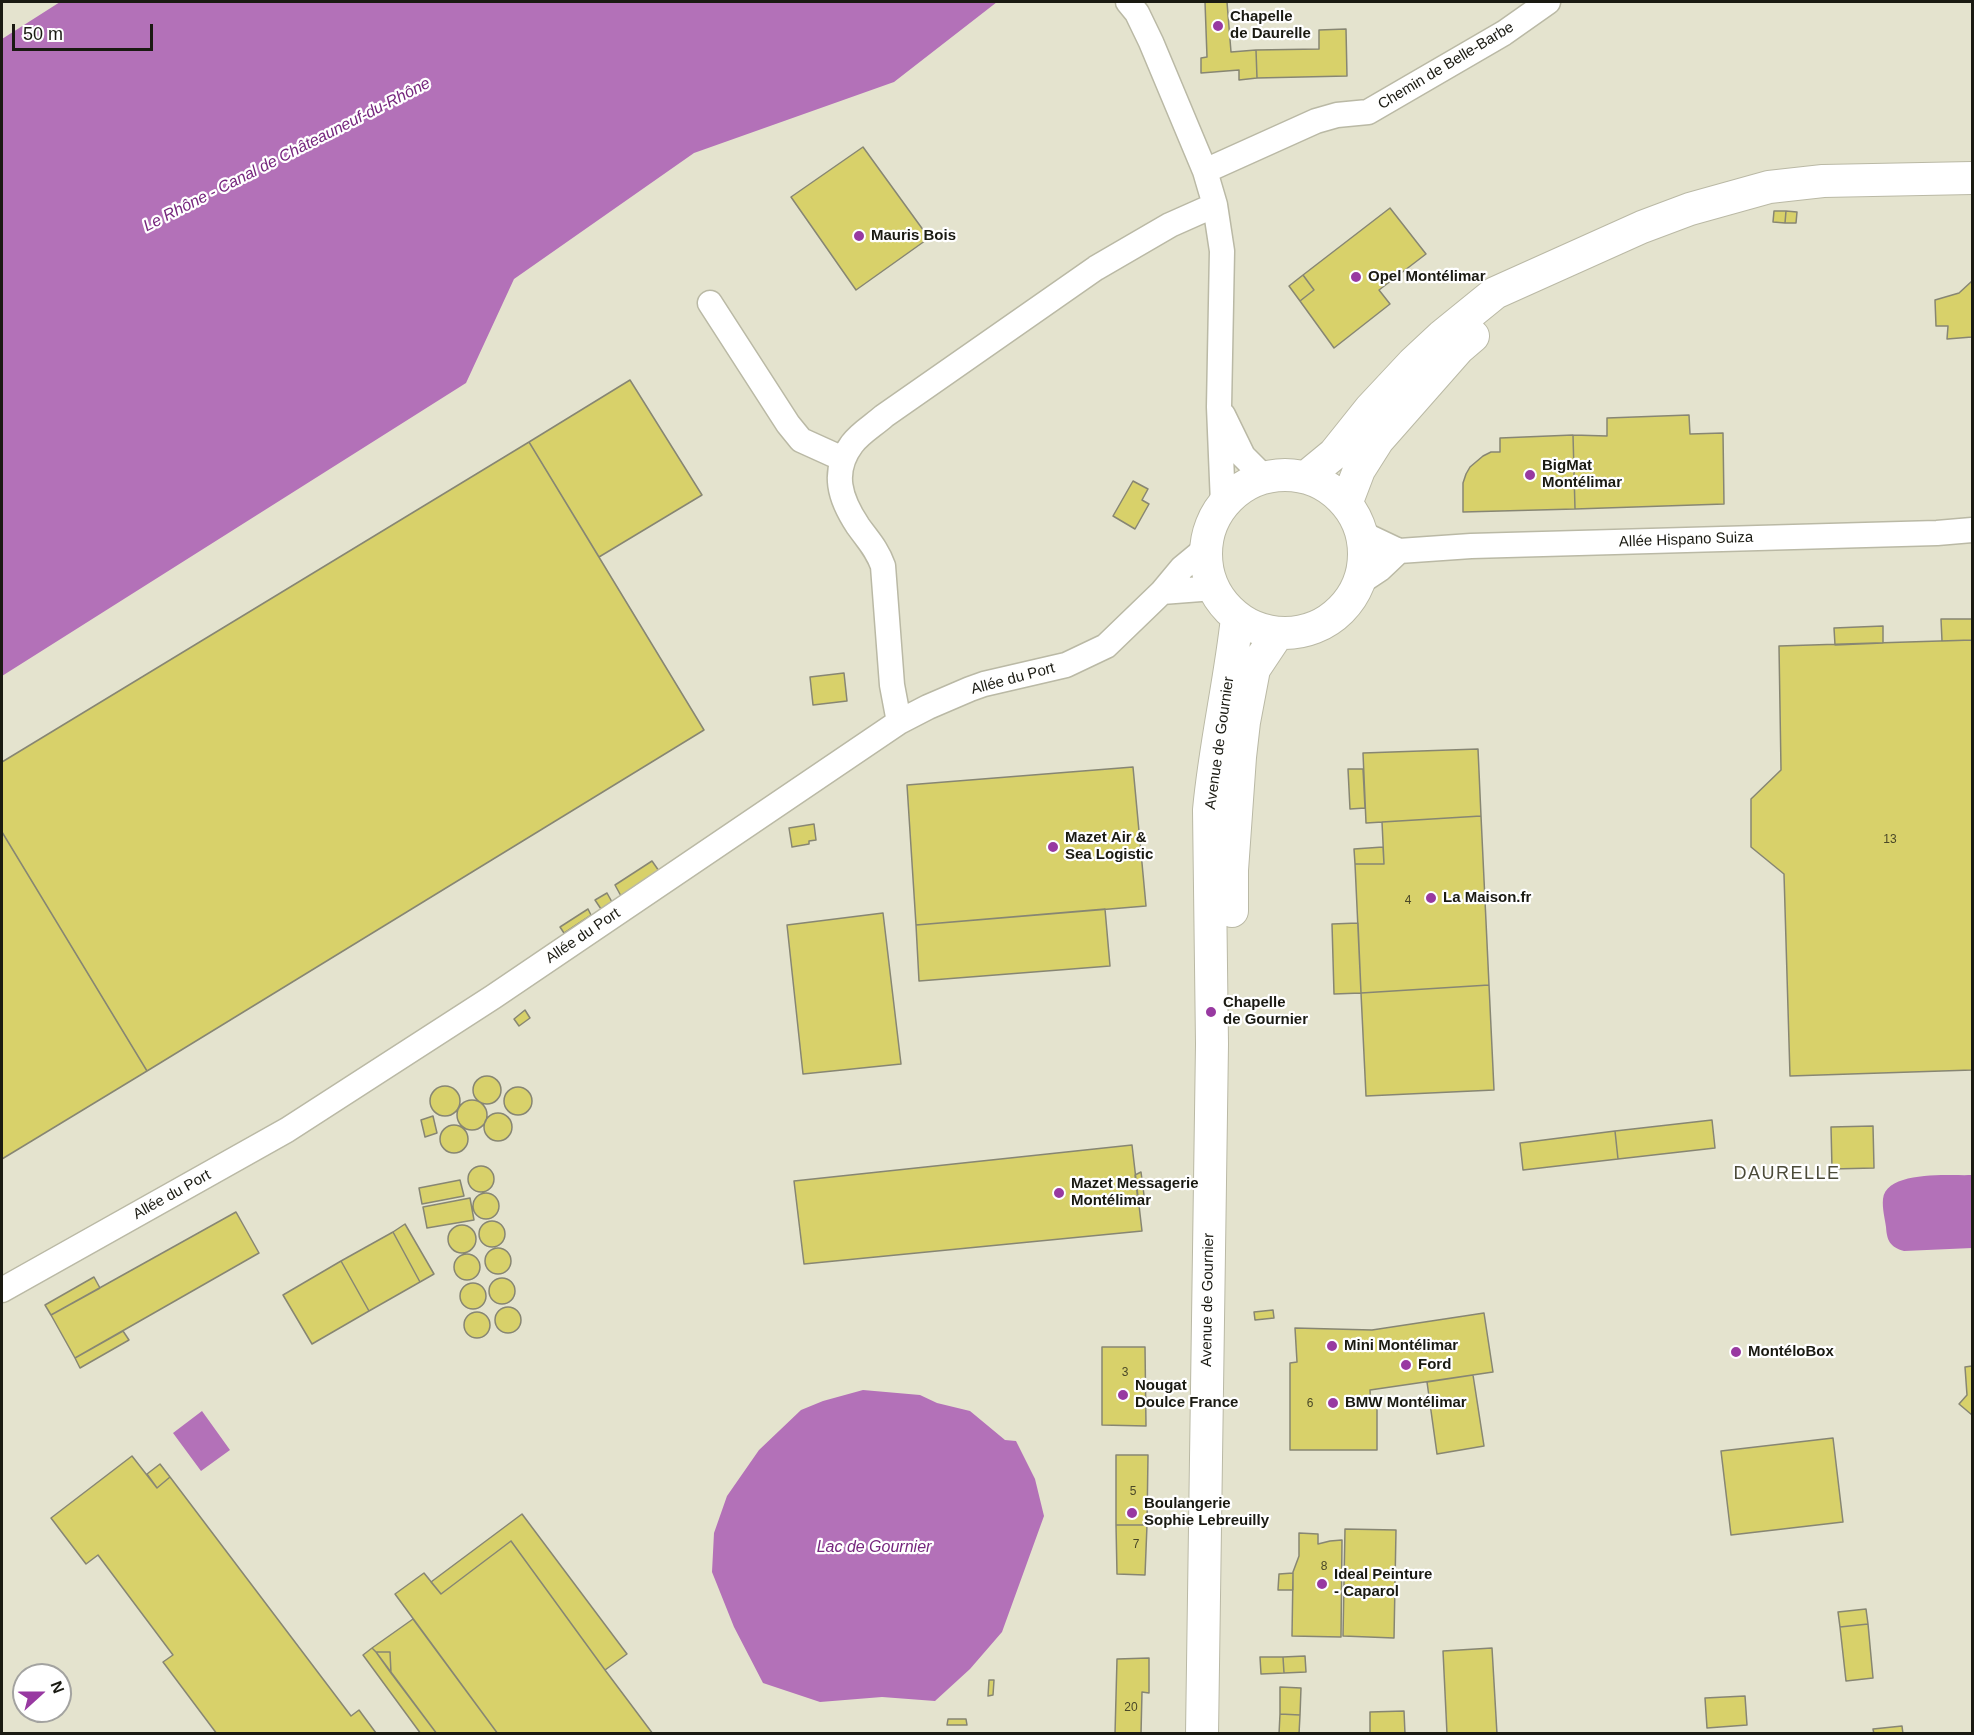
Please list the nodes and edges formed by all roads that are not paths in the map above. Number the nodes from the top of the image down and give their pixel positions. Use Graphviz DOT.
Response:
graph roads {
  1 [pos="1128,2"];
  2 [pos="1548,2"];
  3 [pos="1205,171"];
  4 [pos="1972,178"];
  5 [pos="1215,204"];
  6 [pos="1642,226"];
  7 [pos="710,303"];
  8 [pos="1219,407"];
  9 [pos="843,459"];
  10 [pos="1264,477"];
  11 [pos="1306,477"];
  12 [pos="1223,504"];
  13 [pos="1346,504"];
  14 [pos="1972,530"];
  15 [pos="1361,533"];
  16 [pos="1205,549"];
  17 [pos="1399,551"];
  18 [pos="1359,583"];
  19 [pos="1212,586"];
  20 [pos="1162,592"];
  21 [pos="1237,618"];
  22 [pos="1278,633"];
  23 [pos="899,722"];
  24 [pos="2,1290"];
  25 [pos="1202,1734"];
  26 [pos="1220,1734"];
  1 -- 3 [label="street"];
  2 -- 3 [label="street, Chemin de Belle-Barbe"];
  3 -- 5 [label="street"];
  4 -- 6 [label="main road"];
  5 -- 8 [label="street"];
  5 -- 9 [label="street"];
  6 -- 11 [label="main road"];
  6 -- 13 [label="main road"];
  7 -- 9 [label="street"];
  8 -- 10 [label="street"];
  8 -- 12 [label="street"];
  9 -- 23 [label="street"];
  10 -- 11 [label="main road"];
  10 -- 12 [label="main road"];
  11 -- 13 [label="main road"];
  12 -- 16 [label="main road"];
  13 -- 15 [label="main road"];
  14 -- 17 [label="street, Allée Hispano Suiza"];
  15 -- 17 [label="street, Allée Hispano Suiza"];
  15 -- 18 [label="main road"];
  16 -- 19 [label="main road"];
  16 -- 20 [label="street, Allée du Port"];
  17 -- 18 [label="street"];
  18 -- 22 [label="main road"];
  19 -- 20 [label="street"];
  19 -- 21 [label="main road"];
  20 -- 23 [label="street, Allée du Port"];
  21 -- 22 [label="main road"];
  21 -- 25 [label="main road, Avenue de Gournier"];
  22 -- 26 [label="main road, Avenue de Gournier"];
  23 -- 24 [label="street, Allée du Port"];
}
